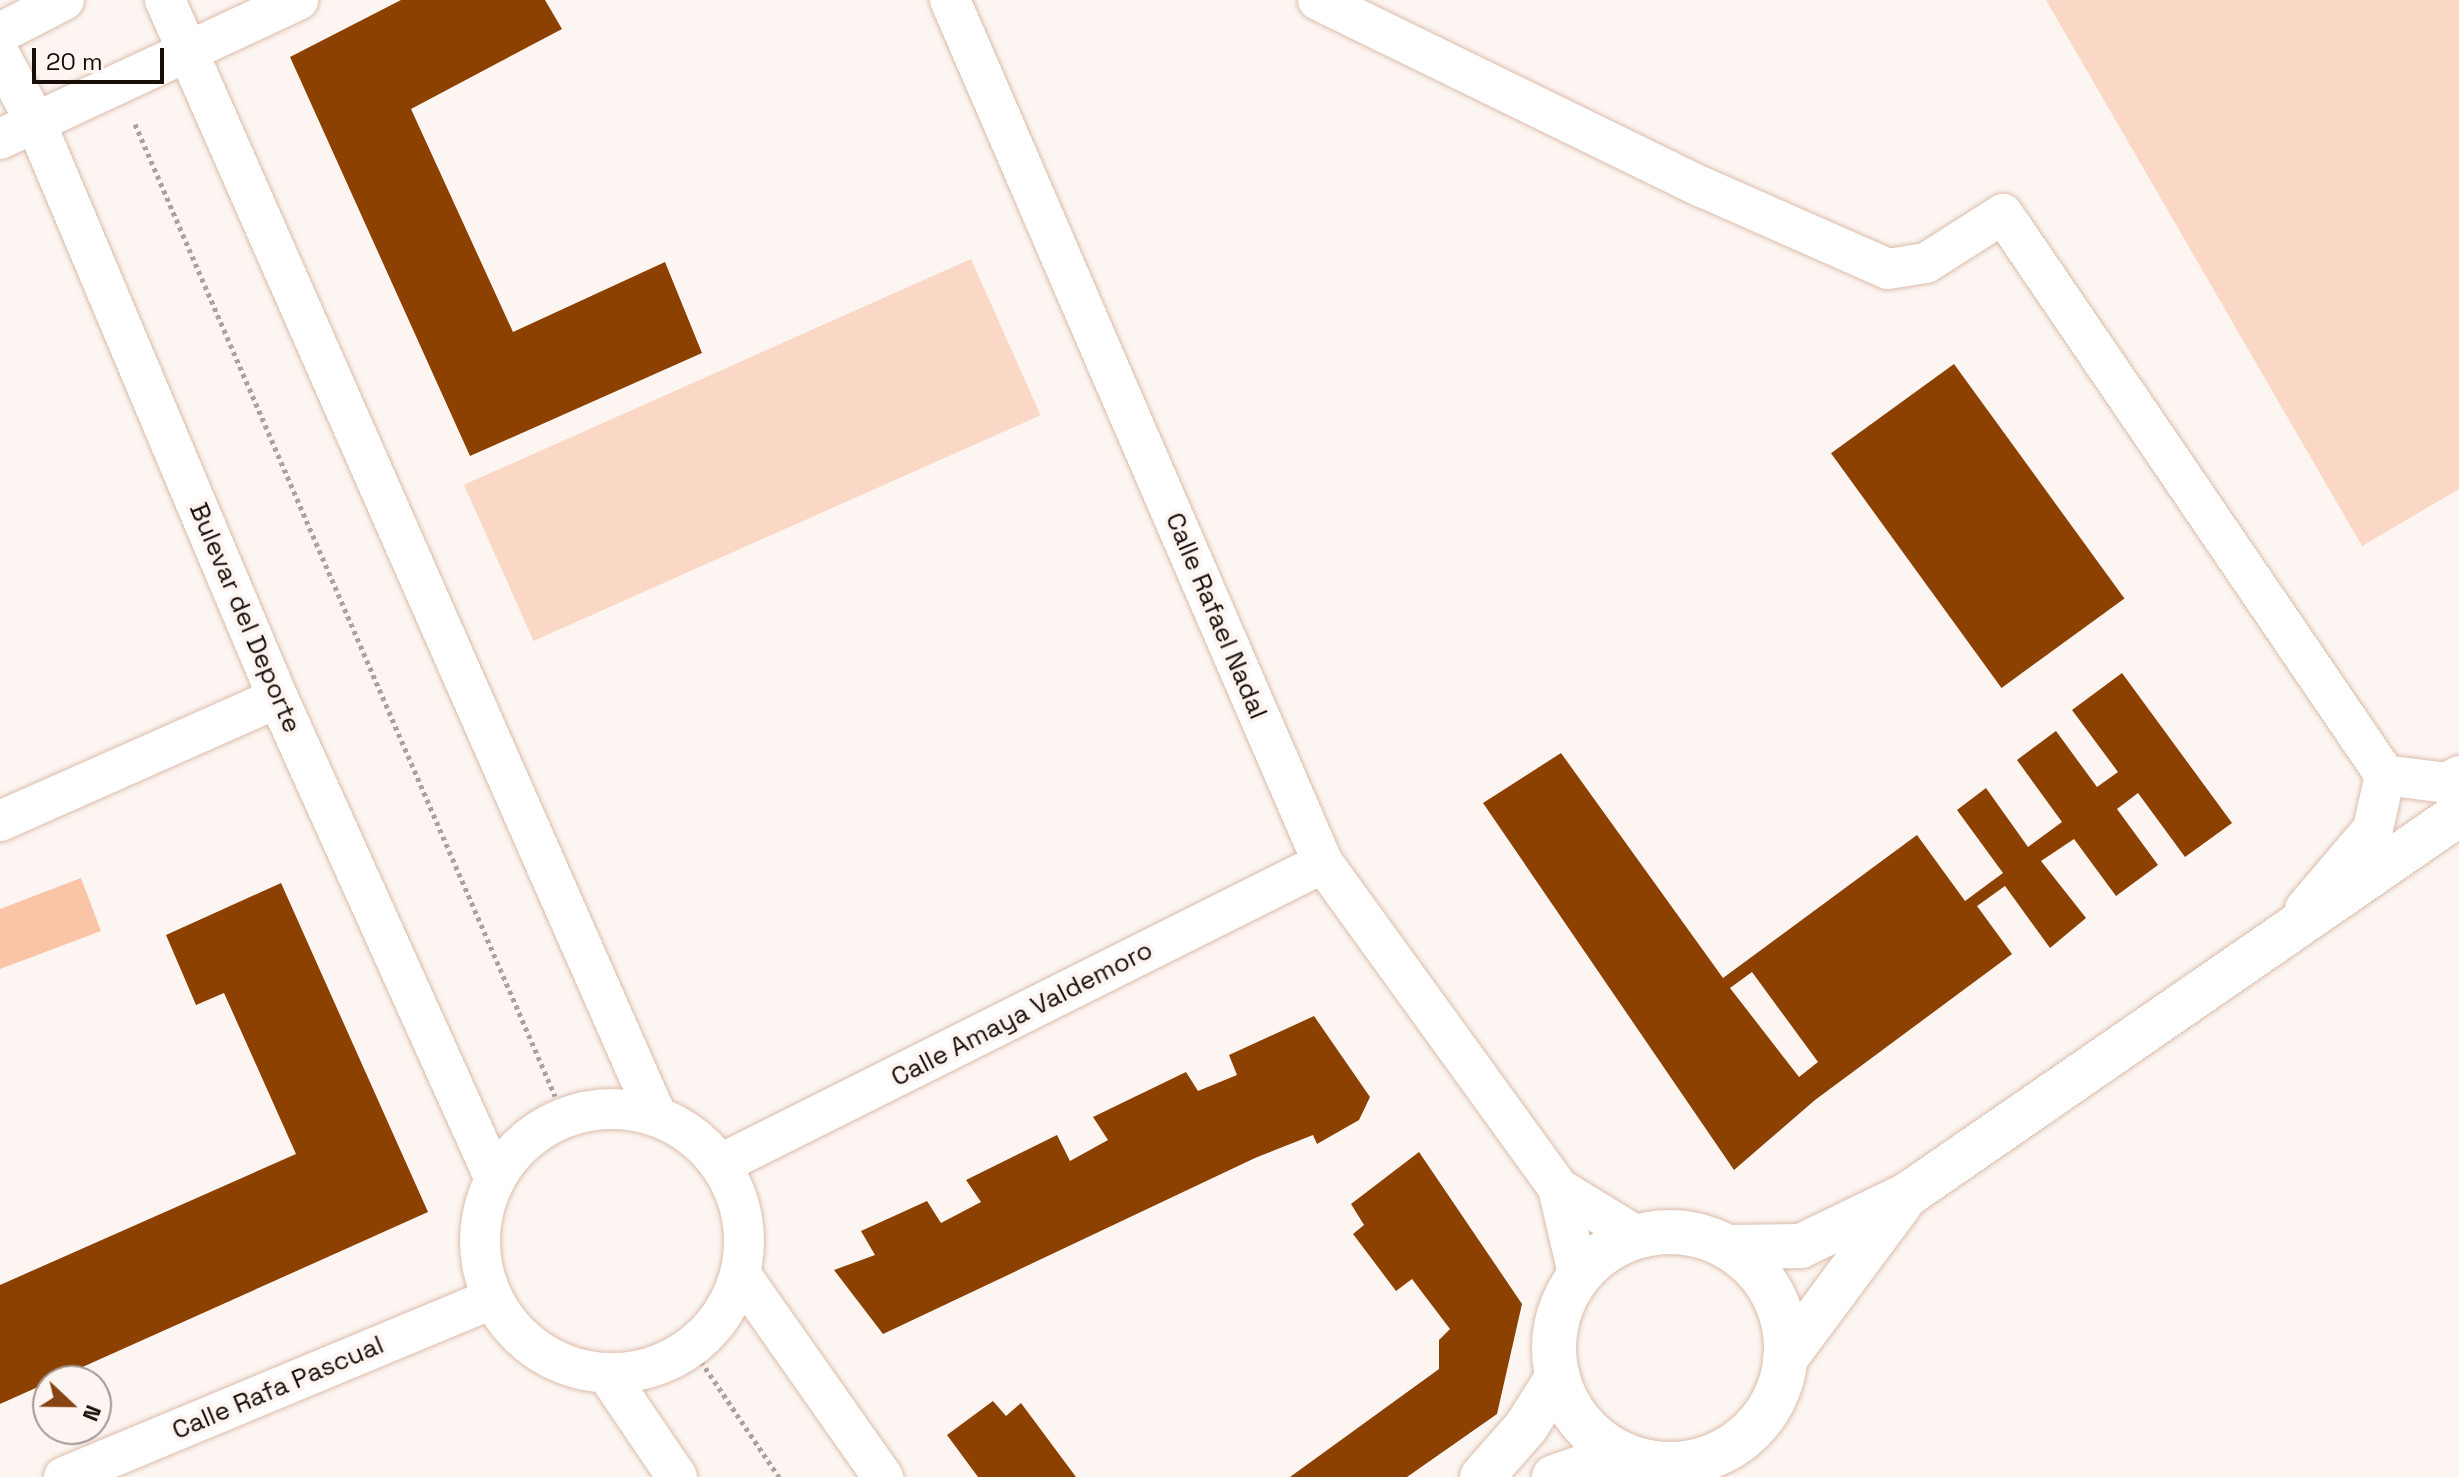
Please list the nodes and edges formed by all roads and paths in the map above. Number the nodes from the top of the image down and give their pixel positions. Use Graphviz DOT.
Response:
graph roads {
  1 [pos="64,0"];
  2 [pos="165,0"];
  3 [pos="298,0"];
  4 [pos="950,0"];
  5 [pos="1318,0"];
  6 [pos="0,33"];
  7 [pos="191,54"];
  8 [pos="0,55"];
  9 [pos="131,115"];
  10 [pos="35,121"];
  11 [pos="0,139"];
  12 [pos="278,698"];
  13 [pos="2385,775"];
  14 [pos="2459,776"];
  15 [pos="2459,814"];
  16 [pos="0,821"];
  17 [pos="1323,863"];
  18 [pos="2284,931"];
  19 [pos="555,1096"];
  20 [pos="656,1115"];
  21 [pos="721,1164"];
  22 [pos="495,1179"];
  23 [pos="1558,1188"];
  24 [pos="1907,1195"];
  25 [pos="1638,1237"];
  26 [pos="1731,1247"];
  27 [pos="1578,1274"];
  28 [pos="741,1275"];
  29 [pos="492,1299"];
  30 [pos="692,1348"];
  31 [pos="1785,1359"];
  32 [pos="608,1375"];
  33 [pos="1558,1376"];
  34 [pos="1617,1455"];
  35 [pos="64,1477"];
  36 [pos="677,1477"];
  37 [pos="779,1477"];
  38 [pos="883,1477"];
  39 [pos="1482,1477"];
  40 [pos="1554,1477"];
  1 -- 6 [label="street"];
  2 -- 7 [label="street"];
  3 -- 7 [label="street"];
  4 -- 17 [label="street, Calle Rafael Nadal"];
  5 -- 13 [label="street"];
  7 -- 10 [label="street"];
  7 -- 20 [label="street"];
  8 -- 10 [label="street, Bulevar del Deporte"];
  9 -- 19 [label="path"];
  10 -- 11 [label="street"];
  10 -- 12 [label="street, Bulevar del Deporte"];
  12 -- 16 [label="street"];
  12 -- 22 [label="street, Bulevar del Deporte"];
  13 -- 14 [label="street"];
  13 -- 18 [label="street"];
  15 -- 18 [label="street"];
  17 -- 21 [label="street, Calle Amaya Valdemoro"];
  17 -- 23 [label="street, Calle Rafael Nadal"];
  18 -- 24 [label="street"];
  20 -- 21 [label="street"];
  20 -- 22 [label="street"];
  21 -- 28 [label="street"];
  22 -- 29 [label="street"];
  23 -- 25 [label="street, Calle Rafael Nadal"];
  23 -- 27 [label="street, Calle Rafael Nadal"];
  24 -- 26 [label="street"];
  24 -- 31 [label="street"];
  25 -- 26 [label="street"];
  25 -- 27 [label="street"];
  26 -- 31 [label="street"];
  27 -- 33 [label="street"];
  28 -- 30 [label="street"];
  28 -- 38 [label="street"];
  29 -- 32 [label="street"];
  29 -- 35 [label="street, Calle Rafa Pascual"];
  30 -- 32 [label="street"];
  30 -- 37 [label="path"];
  31 -- 34 [label="street"];
  32 -- 36 [label="street"];
  33 -- 34 [label="street"];
  33 -- 39 [label="street"];
  34 -- 40 [label="street"];
}
